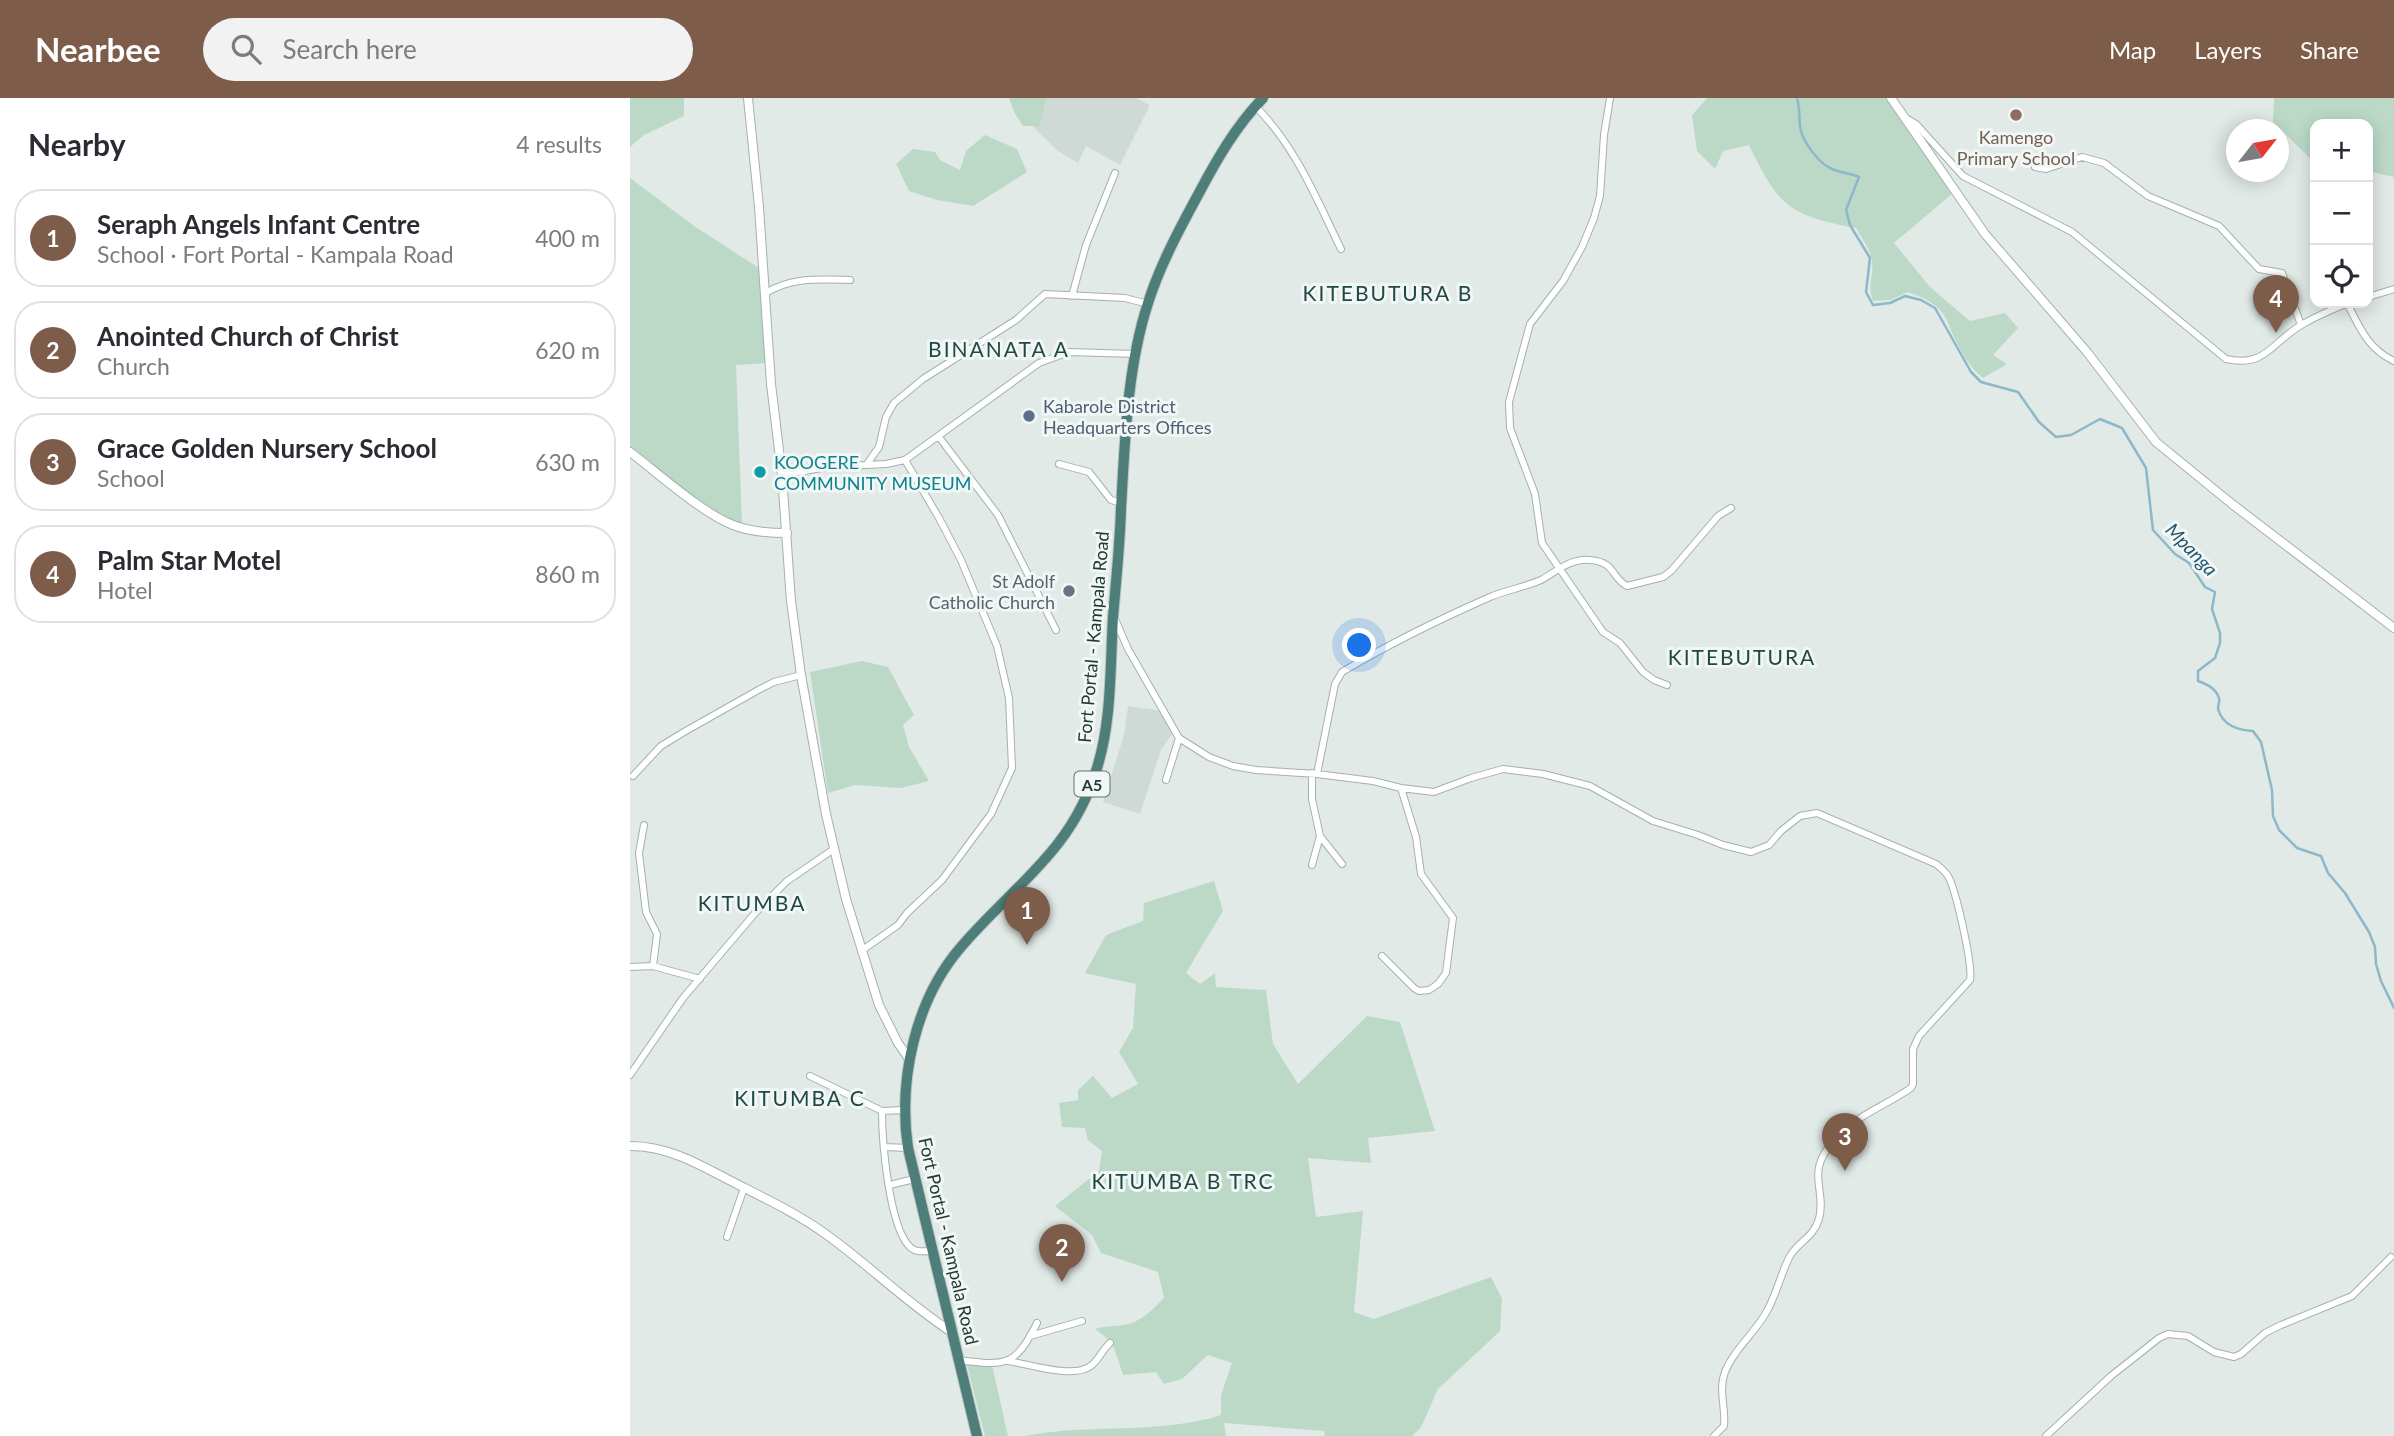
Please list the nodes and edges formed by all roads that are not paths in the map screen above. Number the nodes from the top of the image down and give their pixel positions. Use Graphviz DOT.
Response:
graph roads {
  1 [pos="748,98"];
  2 [pos="1610,98"];
  3 [pos="1891,98"];
  4 [pos="1259,102"];
  5 [pos="1905,118"];
  6 [pos="2035,167"];
  7 [pos="1115,173"];
  8 [pos="1341,249"];
  9 [pos="850,280"];
  10 [pos="2394,289"];
  11 [pos="764,294"];
  12 [pos="2373,295"];
  13 [pos="1072,296"];
  14 [pos="1148,304"];
  15 [pos="2337,308"];
  16 [pos="2350,308"];
  17 [pos="2301,325"];
  18 [pos="1136,354"];
  19 [pos="2394,361"];
  20 [pos="939,437"];
  21 [pos="630,452"];
  22 [pos="905,460"];
  23 [pos="867,464"];
  24 [pos="1059,464"];
  25 [pos="782,475"];
  26 [pos="1122,503"];
  27 [pos="1731,508"];
  28 [pos="787,533"];
  29 [pos="1559,568"];
  30 [pos="1113,615"];
  31 [pos="2394,628"];
  32 [pos="1056,630"];
  33 [pos="801,675"];
  34 [pos="1667,685"];
  35 [pos="1179,738"];
  36 [pos="1315,773"];
  37 [pos="633,776"];
  38 [pos="1166,780"];
  39 [pos="1402,788"];
  40 [pos="644,825"];
  41 [pos="1320,836"];
  42 [pos="834,849"];
  43 [pos="1342,864"];
  44 [pos="1312,865"];
  45 [pos="861,951"];
  46 [pos="1382,956"];
  47 [pos="653,966"];
  48 [pos="630,967"];
  49 [pos="700,979"];
  50 [pos="910,1060"];
  51 [pos="630,1075"];
  52 [pos="810,1076"];
  53 [pos="904,1110"];
  54 [pos="882,1111"];
  55 [pos="630,1146"];
  56 [pos="884,1147"];
  57 [pos="908,1148"];
  58 [pos="914,1180"];
  59 [pos="890,1185"];
  60 [pos="744,1188"];
  61 [pos="727,1237"];
  62 [pos="932,1251"];
  63 [pos="2391,1257"];
  64 [pos="1082,1321"];
  65 [pos="1037,1323"];
  66 [pos="953,1333"];
  67 [pos="1030,1336"];
  68 [pos="1110,1343"];
  69 [pos="958,1360"];
  70 [pos="1008,1361"];
  71 [pos="977,1436"];
  72 [pos="1714,1436"];
  73 [pos="2046,1436"];
  1 -- 11 [label="street"];
  2 -- 29 [label="street"];
  3 -- 5 [label="street"];
  4 -- 8 [label="street"];
  4 -- 14 [label="highway, Fort Portal - Kampala Road / A5"];
  5 -- 17 [label="street"];
  5 -- 31 [label="street"];
  6 -- 17 [label="street"];
  7 -- 13 [label="street"];
  9 -- 11 [label="street"];
  10 -- 12 [label="street"];
  11 -- 25 [label="street"];
  13 -- 14 [label="street"];
  13 -- 23 [label="street"];
  14 -- 18 [label="highway, Fort Portal - Kampala Road / A5"];
  15 -- 17 [label="street"];
  16 -- 19 [label="street"];
  18 -- 20 [label="street"];
  18 -- 26 [label="highway, Fort Portal - Kampala Road / A5"];
  20 -- 22 [label="street"];
  20 -- 32 [label="street"];
  21 -- 28 [label="street"];
  22 -- 23 [label="street"];
  22 -- 45 [label="street"];
  23 -- 25 [label="street"];
  24 -- 26 [label="street"];
  25 -- 28 [label="street"];
  26 -- 30 [label="highway, Fort Portal - Kampala Road / A5"];
  27 -- 29 [label="street"];
  28 -- 33 [label="street"];
  29 -- 34 [label="street"];
  29 -- 36 [label="street"];
  30 -- 35 [label="street"];
  30 -- 50 [label="highway, Fort Portal - Kampala Road / A5"];
  33 -- 37 [label="street"];
  33 -- 42 [label="street"];
  35 -- 36 [label="street"];
  35 -- 38 [label="street"];
  36 -- 39 [label="street"];
  36 -- 41 [label="street"];
  39 -- 46 [label="street"];
  39 -- 72 [label="street"];
  40 -- 47 [label="street"];
  41 -- 43 [label="street"];
  41 -- 44 [label="street"];
  42 -- 45 [label="street"];
  42 -- 49 [label="street"];
  45 -- 50 [label="street"];
  47 -- 48 [label="street"];
  47 -- 49 [label="street"];
  49 -- 51 [label="street"];
  50 -- 53 [label="highway, Fort Portal - Kampala Road / A5"];
  52 -- 54 [label="street"];
  53 -- 54 [label="street"];
  53 -- 57 [label="highway, Fort Portal - Kampala Road / A5"];
  54 -- 56 [label="street"];
  55 -- 60 [label="street"];
  56 -- 57 [label="street"];
  56 -- 59 [label="street"];
  57 -- 58 [label="highway, Fort Portal - Kampala Road / A5"];
  58 -- 59 [label="street"];
  58 -- 62 [label="highway, Fort Portal - Kampala Road / A5"];
  59 -- 62 [label="street"];
  60 -- 61 [label="street"];
  60 -- 66 [label="street"];
  62 -- 66 [label="highway, Fort Portal - Kampala Road / A5"];
  63 -- 73 [label="street"];
  64 -- 67 [label="street"];
  65 -- 67 [label="street"];
  66 -- 69 [label="highway, Fort Portal - Kampala Road / A5"];
  67 -- 70 [label="street"];
  68 -- 70 [label="street"];
  69 -- 70 [label="street"];
  69 -- 71 [label="highway, Fort Portal - Kampala Road / A5"];
}
